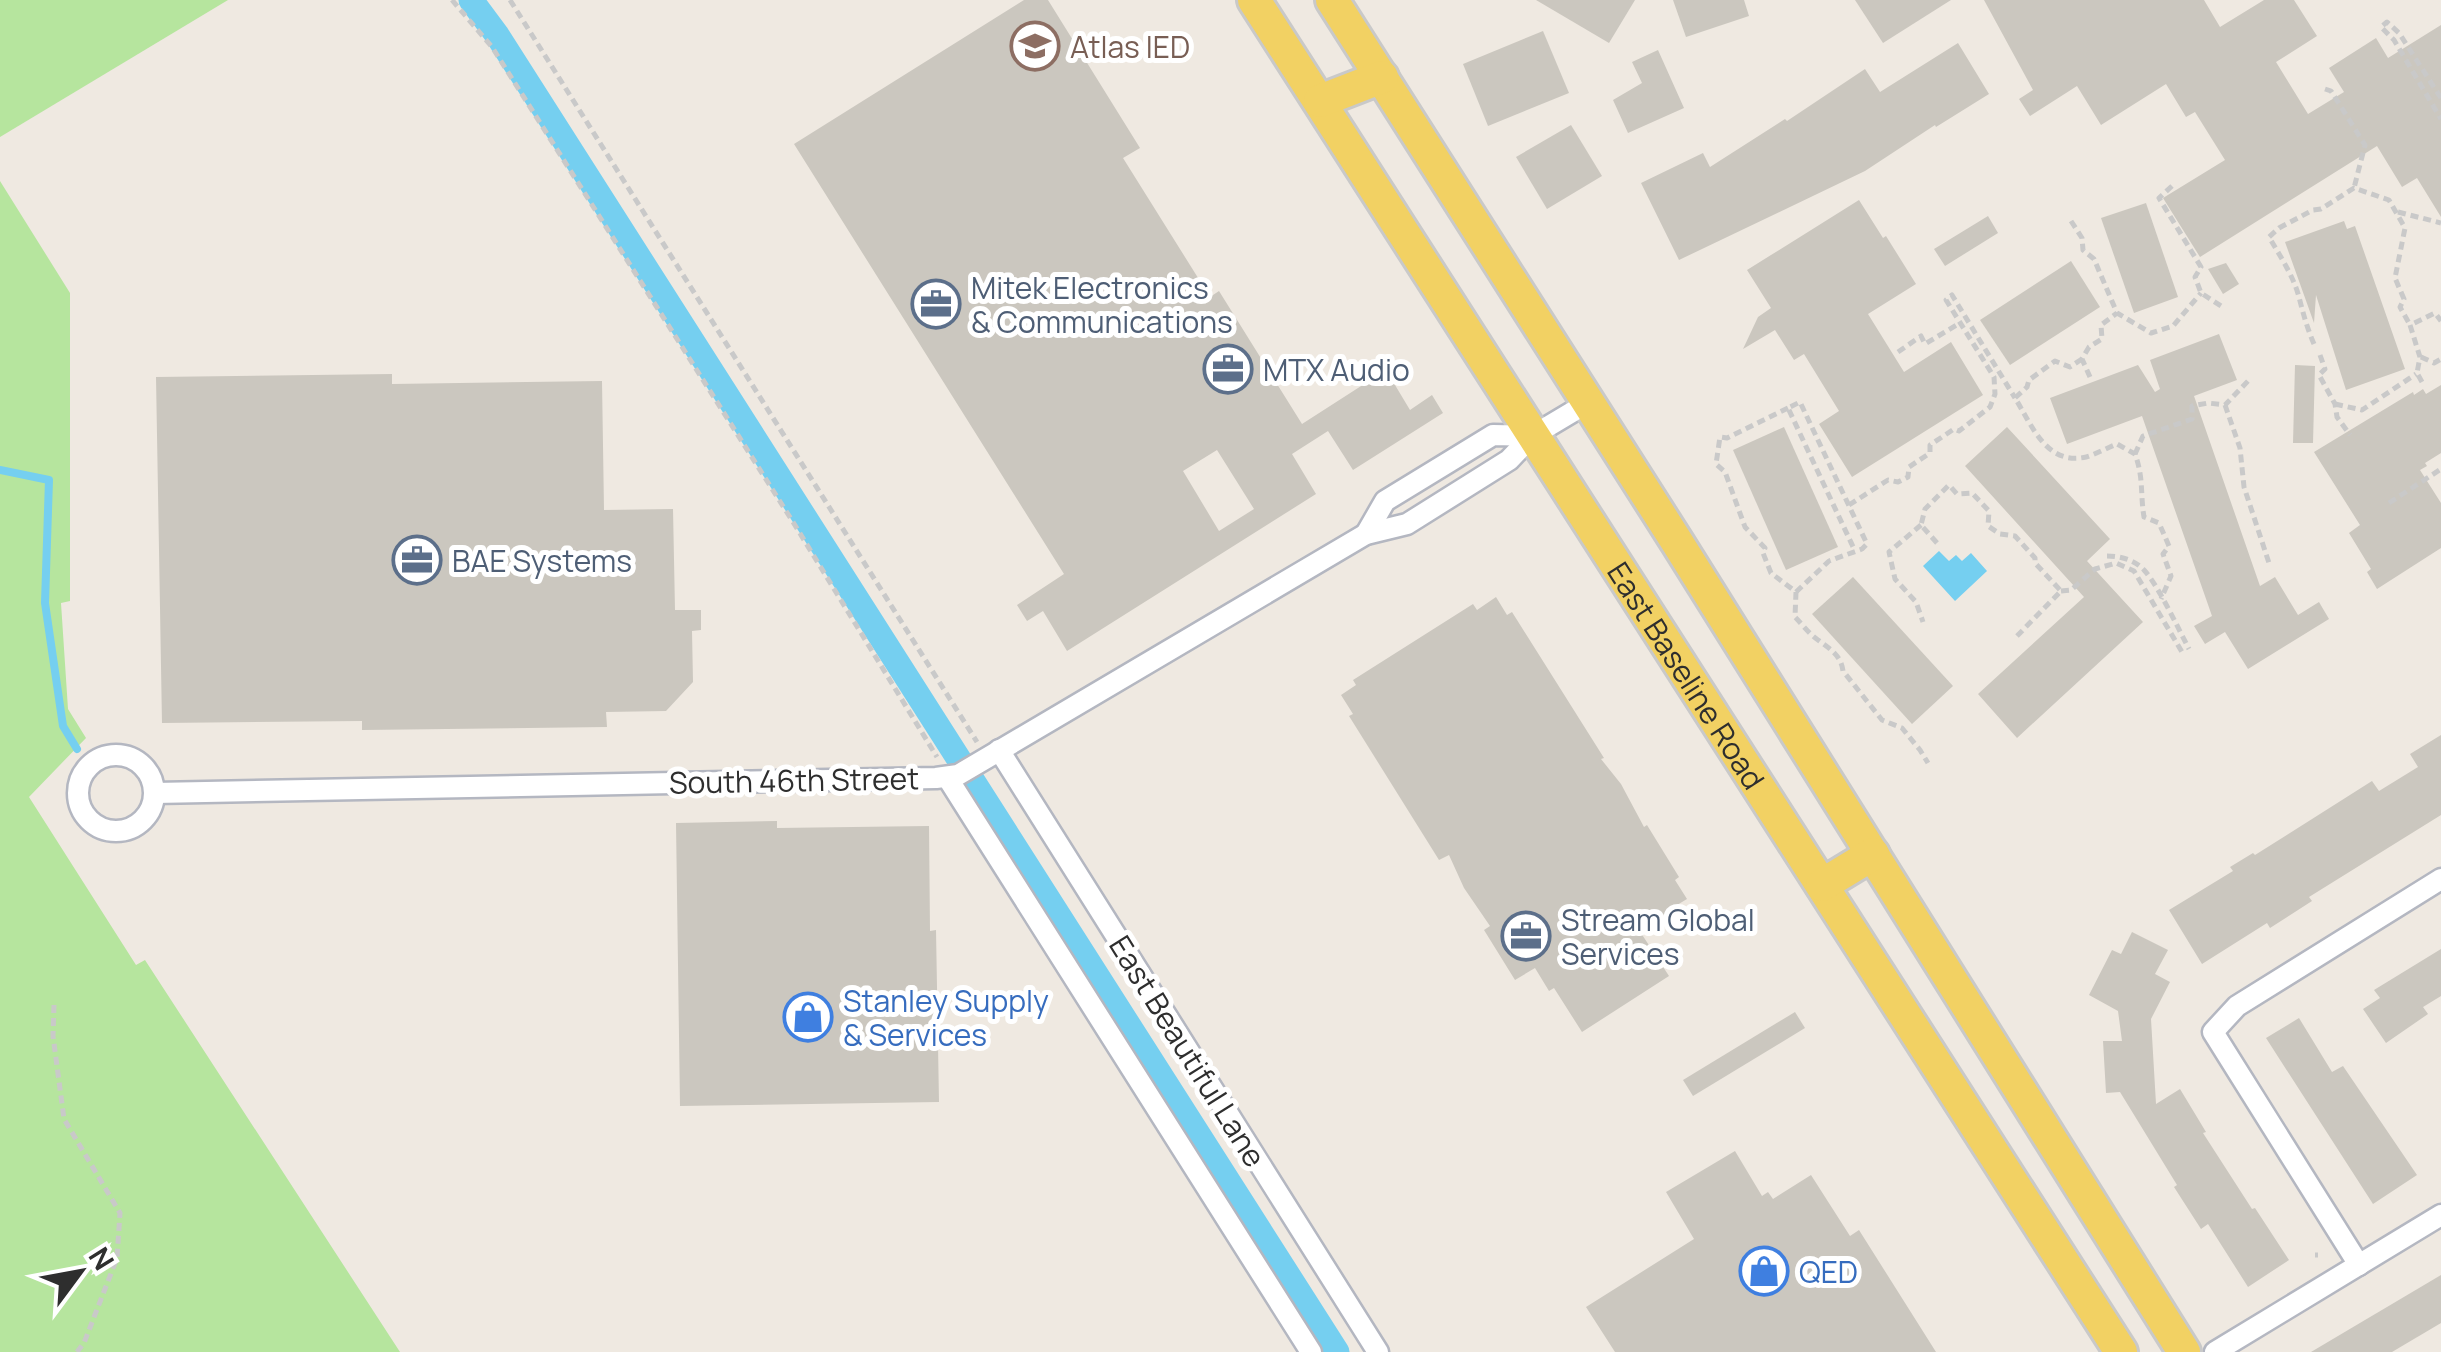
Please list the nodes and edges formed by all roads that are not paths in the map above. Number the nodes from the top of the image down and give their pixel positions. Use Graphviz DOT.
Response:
graph roads {
  1 [pos="1254,0"];
  2 [pos="1332,0"];
  3 [pos="1382,77"];
  4 [pos="1320,102"];
  5 [pos="1589,402"];
  6 [pos="1532,436"];
  7 [pos="1366,534"];
  8 [pos="989,757"];
  9 [pos="952,776"];
  10 [pos="155,793"];
  11 [pos="1873,854"];
  12 [pos="2441,879"];
  13 [pos="1822,885"];
  14 [pos="2441,1214"];
  15 [pos="2358,1266"];
  16 [pos="1311,1352"];
  17 [pos="1378,1352"];
  18 [pos="2121,1352"];
  19 [pos="2184,1352"];
  20 [pos="2216,1352"];
  1 -- 4 [label="main road, East Baseline Road"];
  2 -- 3 [label="main road, East Baseline Road"];
  3 -- 4 [label="main road"];
  3 -- 5 [label="main road, East Baseline Road"];
  4 -- 6 [label="main road, East Baseline Road"];
  5 -- 6 [label="street, South 46th Street"];
  5 -- 11 [label="main road, East Baseline Road"];
  6 -- 7 [label="street, South 46th Street"];
  6 -- 7 [label="street, South 46th Street"];
  6 -- 13 [label="main road, East Baseline Road"];
  7 -- 8 [label="street, South 46th Street"];
  8 -- 9 [label="street, South 46th Street"];
  8 -- 17 [label="street, East Beautiful Lane"];
  9 -- 10 [label="street, South 46th Street"];
  9 -- 16 [label="street, East Beautiful Lane"];
  11 -- 13 [label="main road"];
  11 -- 19 [label="main road, East Baseline Road"];
  12 -- 15 [label="street"];
  13 -- 18 [label="main road, East Baseline Road"];
  14 -- 15 [label="street"];
  15 -- 20 [label="street"];
}
